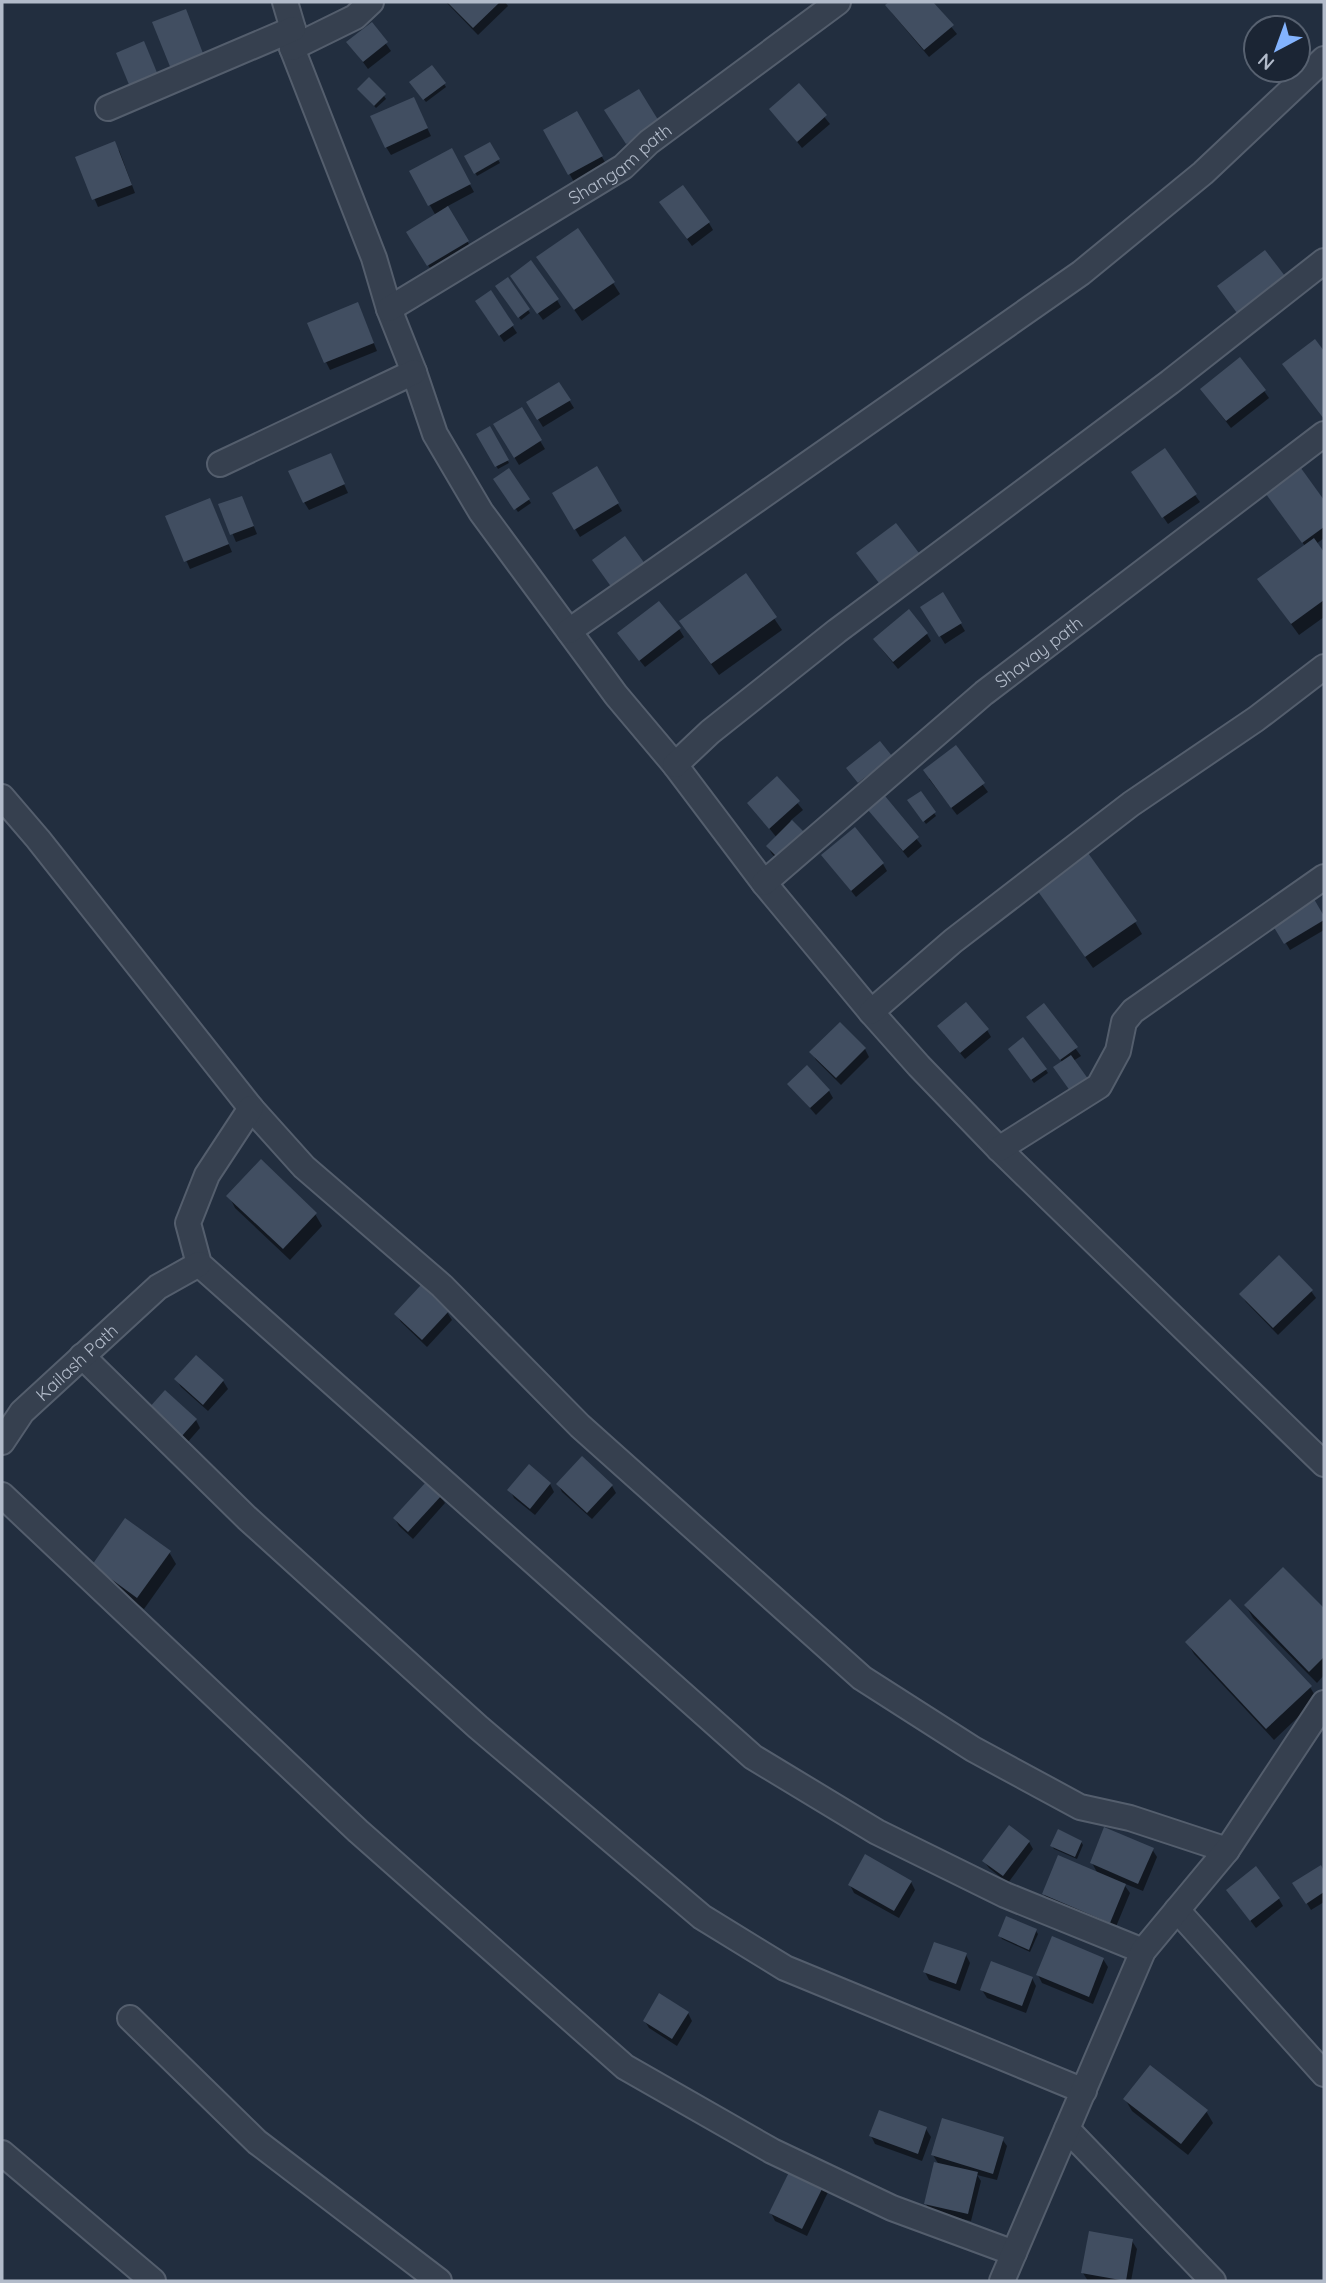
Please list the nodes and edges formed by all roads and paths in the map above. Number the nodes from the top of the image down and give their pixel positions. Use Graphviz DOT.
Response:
graph roads {
  1 [pos="285,2"];
  2 [pos="371,2"];
  3 [pos="838,2"];
  4 [pos="293,38"];
  5 [pos="1324,59"];
  6 [pos="108,108"];
  7 [pos="1324,261"];
  8 [pos="389,309"];
  9 [pos="414,372"];
  10 [pos="1324,434"];
  11 [pos="220,464"];
  12 [pos="569,631"];
  13 [pos="1324,667"];
  14 [pos="675,765"];
  15 [pos="2,797"];
  16 [pos="1324,877"];
  17 [pos="764,883"];
  18 [pos="871,1012"];
  19 [pos="251,1108"];
  20 [pos="999,1149"];
  21 [pos="199,1264"];
  22 [pos="82,1356"];
  23 [pos="2,1442"];
  24 [pos="1324,1464"];
  25 [pos="2,1495"];
  26 [pos="1324,1703"];
  27 [pos="1227,1850"];
  28 [pos="1177,1910"];
  29 [pos="1143,1951"];
  30 [pos="130,2018"];
  31 [pos="1324,2074"];
  32 [pos="1084,2091"];
  33 [pos="1067,2129"];
  34 [pos="2,2153"];
  35 [pos="1014,2253"];
  36 [pos="153,2281"];
  37 [pos="439,2281"];
  38 [pos="1002,2281"];
  39 [pos="1213,2281"];
  1 -- 4 [label="street"];
  2 -- 4 [label="street"];
  3 -- 8 [label="street, Shangam path"];
  4 -- 6 [label="street"];
  4 -- 8 [label="street"];
  5 -- 12 [label="street"];
  7 -- 14 [label="street"];
  8 -- 9 [label="street"];
  9 -- 11 [label="street"];
  9 -- 12 [label="street"];
  10 -- 17 [label="street, Shavay path"];
  12 -- 14 [label="street"];
  13 -- 18 [label="street"];
  14 -- 17 [label="street"];
  15 -- 19 [label="street"];
  16 -- 20 [label="street"];
  17 -- 18 [label="street"];
  18 -- 20 [label="street"];
  19 -- 21 [label="street"];
  19 -- 27 [label="street"];
  20 -- 24 [label="street"];
  21 -- 22 [label="street, Kailash Path"];
  21 -- 29 [label="street"];
  22 -- 23 [label="street, Kailash Path"];
  22 -- 32 [label="street"];
  25 -- 35 [label="street"];
  26 -- 27 [label="street"];
  27 -- 28 [label="street"];
  28 -- 29 [label="street"];
  28 -- 31 [label="street"];
  29 -- 32 [label="street"];
  30 -- 37 [label="street"];
  32 -- 33 [label="street"];
  33 -- 35 [label="street"];
  33 -- 39 [label="street"];
  34 -- 36 [label="street"];
  35 -- 38 [label="street"];
}
